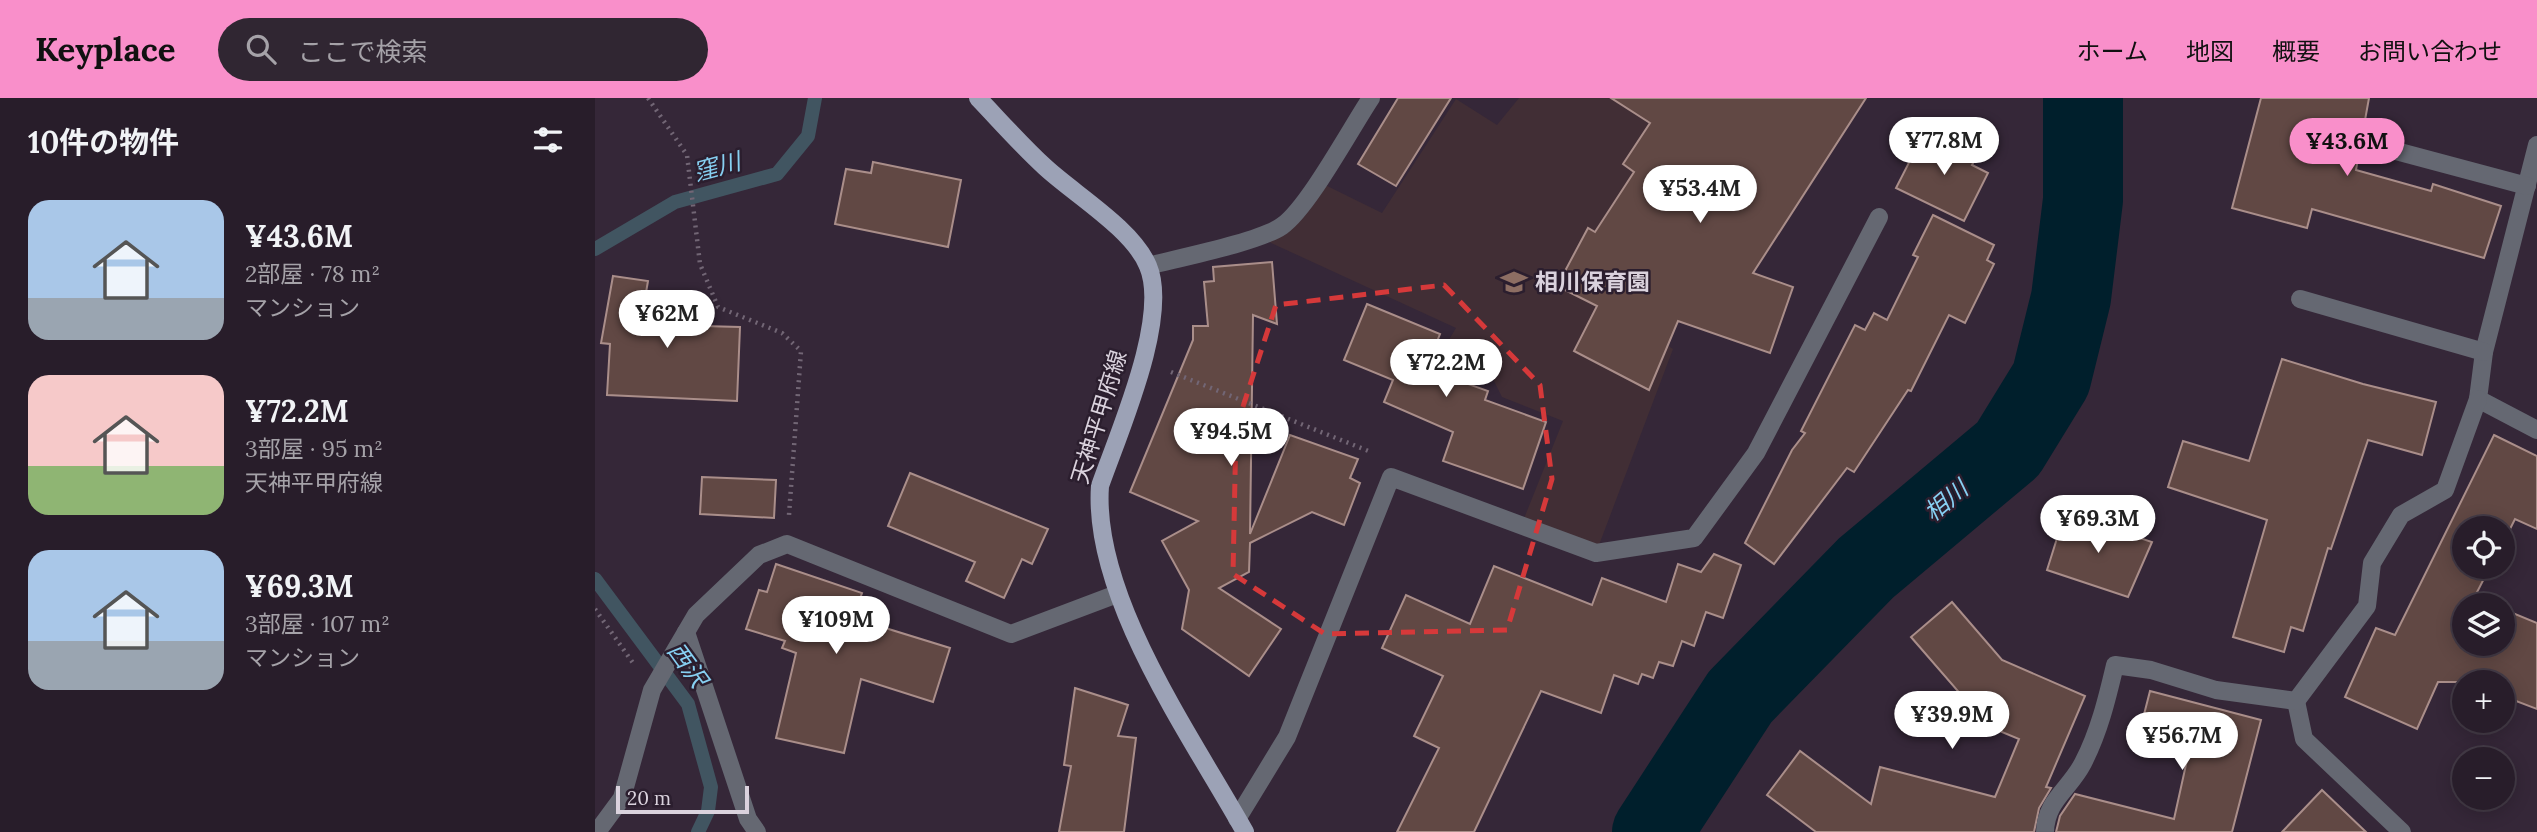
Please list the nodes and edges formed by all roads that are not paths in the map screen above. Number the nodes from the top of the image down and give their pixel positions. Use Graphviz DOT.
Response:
graph roads {
  1 [pos="978,98"];
  2 [pos="1371,98"];
  3 [pos="2537,145"];
  4 [pos="2396,151"];
  5 [pos="2534,168"];
  6 [pos="2527,186"];
  7 [pos="1879,217"];
  8 [pos="1148,266"];
  9 [pos="2300,299"];
  10 [pos="2484,352"];
  11 [pos="2479,399"];
  12 [pos="2537,430"];
  13 [pos="1117,594"];
  14 [pos="683,638"];
  15 [pos="2296,701"];
  16 [pos="1241,825"];
  17 [pos="597,832"];
  18 [pos="757,832"];
  19 [pos="2045,832"];
  20 [pos="2402,832"];
  1 -- 8 [label="main road, 天神平甲府線"];
  2 -- 8 [label="street"];
  3 -- 5 [label="street"];
  4 -- 6 [label="street"];
  5 -- 6 [label="street"];
  6 -- 10 [label="street"];
  7 -- 16 [label="street"];
  8 -- 13 [label="main road, 天神平甲府線"];
  9 -- 10 [label="street"];
  10 -- 11 [label="street"];
  11 -- 12 [label="street"];
  11 -- 15 [label="street"];
  13 -- 14 [label="street"];
  13 -- 16 [label="main road, 天神平甲府線"];
  14 -- 17 [label="street"];
  14 -- 18 [label="street"];
  15 -- 19 [label="street"];
  15 -- 20 [label="street"];
}
